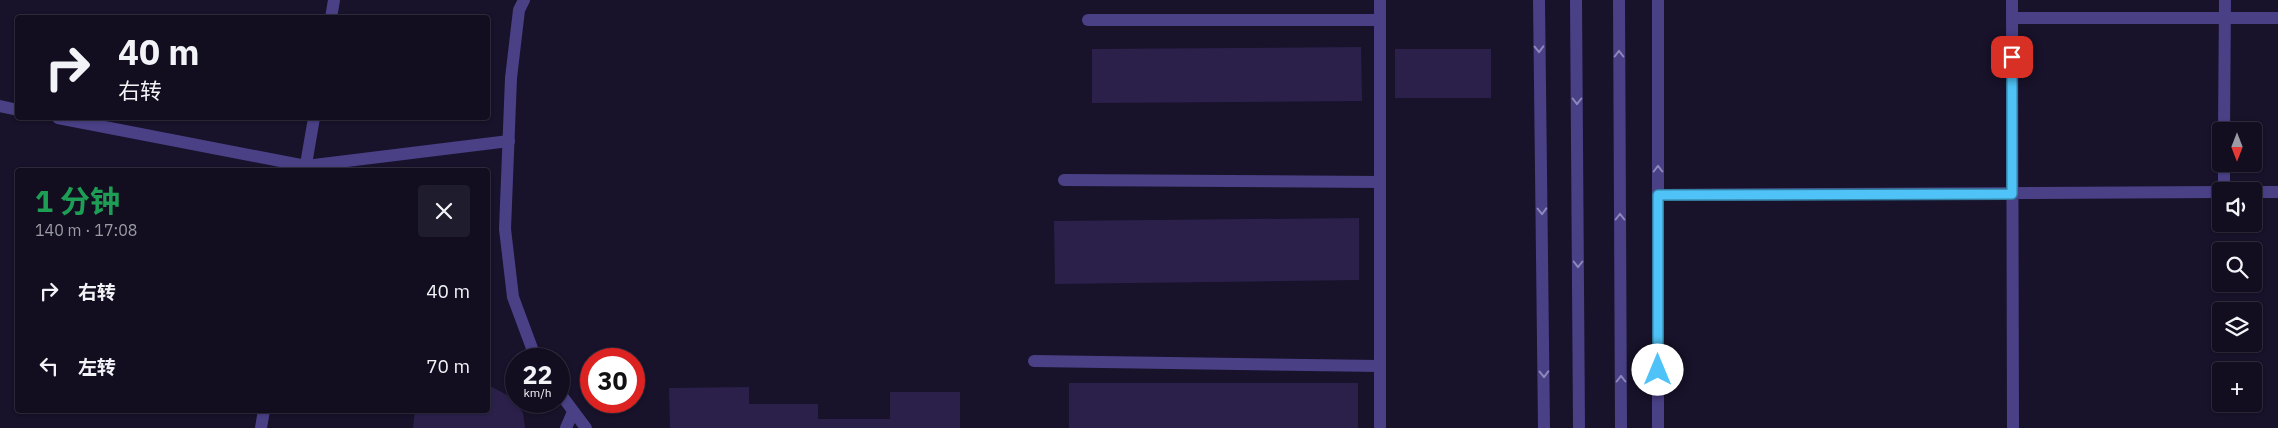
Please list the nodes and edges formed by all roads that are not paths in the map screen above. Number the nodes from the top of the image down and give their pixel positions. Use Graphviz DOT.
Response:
graph roads {
  1 [pos="334,0"];
  2 [pos="524,0"];
  3 [pos="1380,0"];
  4 [pos="1539,0"];
  5 [pos="1576,0"];
  6 [pos="1619,0"];
  7 [pos="1658,0"];
  8 [pos="2012,0"];
  9 [pos="2225,0"];
  10 [pos="332,15"];
  11 [pos="2012,18"];
  12 [pos="2224,18"];
  13 [pos="2278,18"];
  14 [pos="1088,20"];
  15 [pos="1380,20"];
  16 [pos="0,106"];
  17 [pos="15,109"];
  18 [pos="68,120"];
  19 [pos="314,120"];
  20 [pos="2224,122"];
  21 [pos="508,141"];
  22 [pos="305,168"];
  23 [pos="1064,180"];
  24 [pos="1380,182"];
  25 [pos="2212,192"];
  26 [pos="2262,192"];
  27 [pos="2278,192"];
  28 [pos="2012,194"];
  29 [pos="1658,195"];
  30 [pos="532,348"];
  31 [pos="1034,360"];
  32 [pos="1380,366"];
  33 [pos="570,408"];
  34 [pos="573,412"];
  35 [pos="264,413"];
  36 [pos="261,428"];
  37 [pos="566,428"];
  38 [pos="586,428"];
  39 [pos="1380,428"];
  40 [pos="1544,428"];
  41 [pos="1579,428"];
  42 [pos="1621,428"];
  43 [pos="1658,428"];
  44 [pos="2013,428"];
  1 -- 10 [label="street"];
  2 -- 21 [label="street"];
  3 -- 15 [label="street"];
  4 -- 40 [label="street, one-way"];
  5 -- 41 [label="street, one-way"];
  42 -- 6 [label="street, one-way"];
  29 -- 7 [label="street, one-way"];
  8 -- 11 [label="street"];
  9 -- 12 [label="street"];
  11 -- 12 [label="street"];
  11 -- 28 [label="street"];
  12 -- 13 [label="street"];
  12 -- 20 [label="street"];
  14 -- 15 [label="street"];
  15 -- 24 [label="street"];
  16 -- 17 [label="street"];
  18 -- 22 [label="street"];
  19 -- 22 [label="street"];
  21 -- 22 [label="street"];
  21 -- 30 [label="street"];
  23 -- 24 [label="street"];
  24 -- 32 [label="street"];
  25 -- 28 [label="street"];
  26 -- 27 [label="street"];
  28 -- 29 [label="street"];
  28 -- 44 [label="street"];
  29 -- 43 [label="street"];
  31 -- 32 [label="street"];
  32 -- 39 [label="street"];
  33 -- 34 [label="street"];
  34 -- 37 [label="street"];
  34 -- 38 [label="street"];
  35 -- 36 [label="street"];
}
